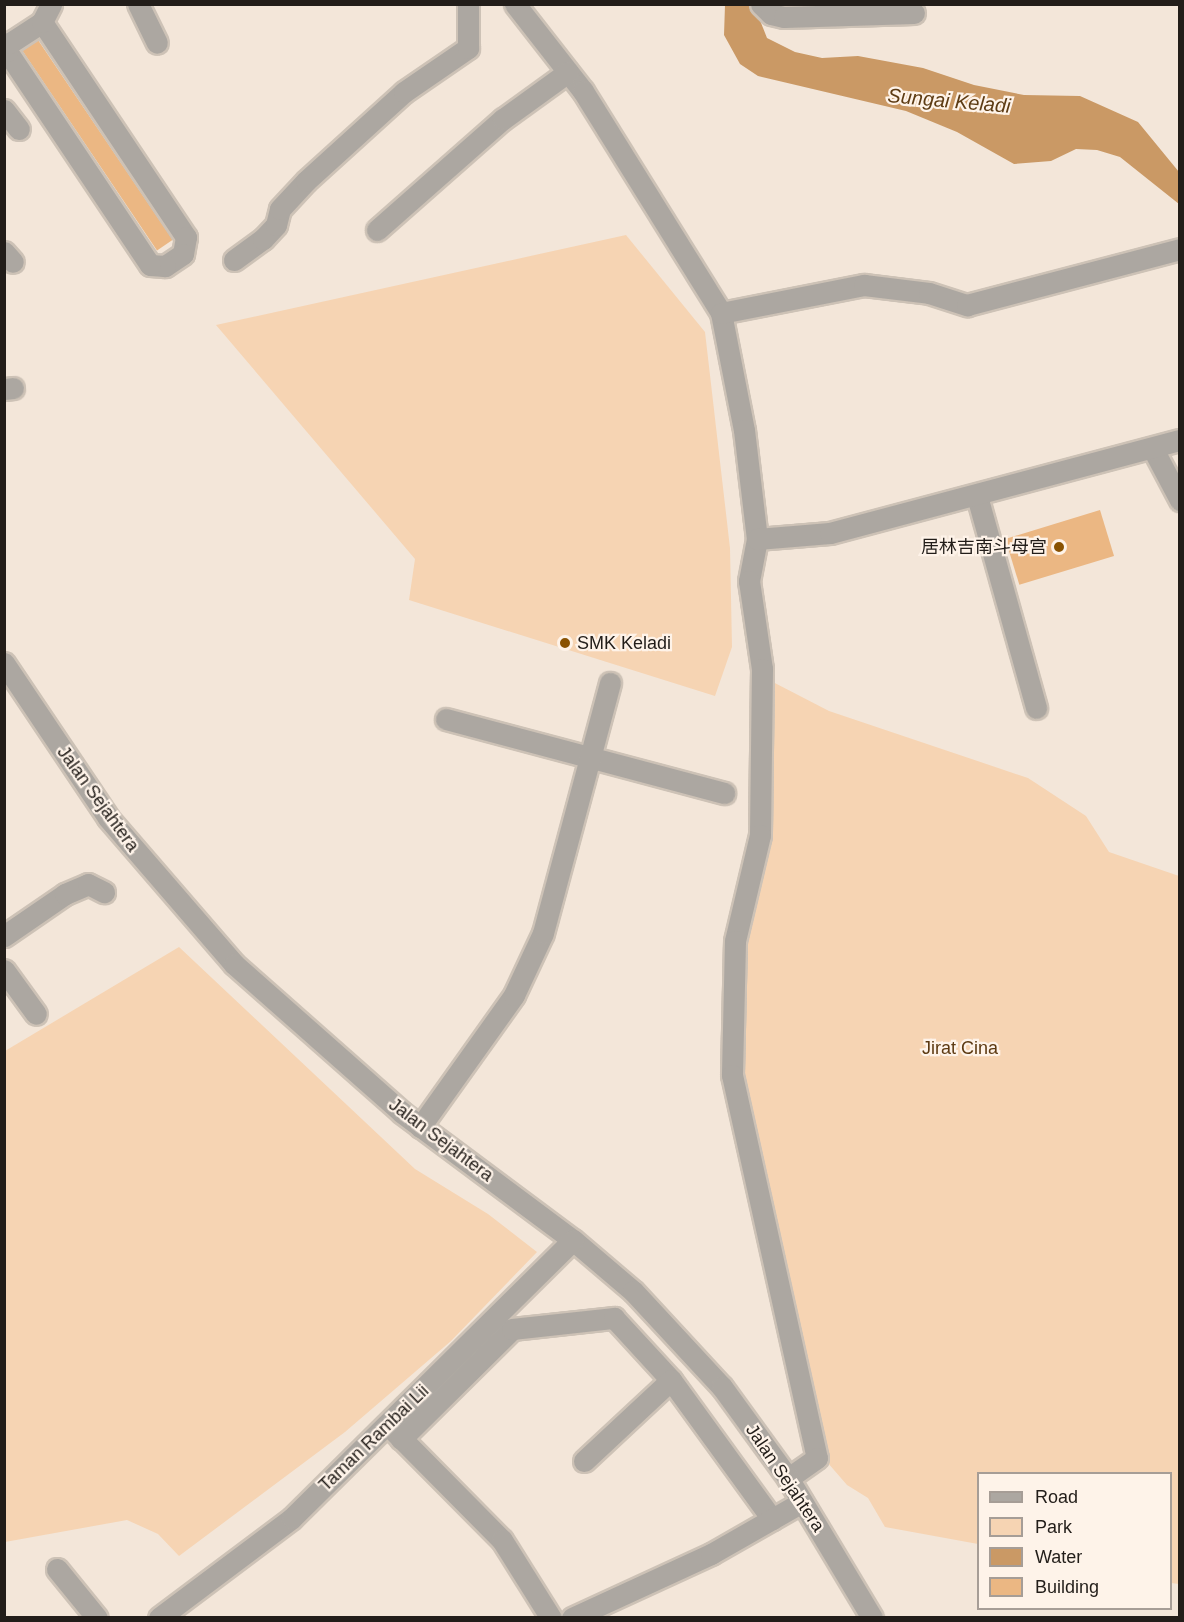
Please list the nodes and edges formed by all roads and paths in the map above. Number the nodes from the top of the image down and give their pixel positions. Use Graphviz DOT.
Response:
graph roads {
  1 [pos="138,4"];
  2 [pos="468,4"];
  3 [pos="514,4"];
  4 [pos="762,4"];
  5 [pos="47,13"];
  6 [pos="914,13"];
  7 [pos="157,43"];
  8 [pos="568,72"];
  9 [pos="4,110"];
  10 [pos="19,129"];
  11 [pos="377,230"];
  12 [pos="1179,249"];
  13 [pos="234,260"];
  14 [pos="721,313"];
  15 [pos="1179,441"];
  16 [pos="1153,449"];
  17 [pos="977,496"];
  18 [pos="1179,500"];
  19 [pos="757,539"];
  20 [pos="4,663"];
  21 [pos="610,683"];
  22 [pos="1036,708"];
  23 [pos="446,719"];
  24 [pos="590,757"];
  25 [pos="724,793"];
  26 [pos="104,892"];
  27 [pos="4,936"];
  28 [pos="4,970"];
  29 [pos="36,1014"];
  30 [pos="420,1127"];
  31 [pos="573,1240"];
  32 [pos="671,1380"];
  33 [pos="394,1432"];
  34 [pos="584,1461"];
  35 [pos="788,1478"];
  36 [pos="802,1502"];
  37 [pos="772,1519"];
  38 [pos="57,1569"];
  39 [pos="97,1617"];
  40 [pos="159,1617"];
  41 [pos="551,1617"];
  42 [pos="572,1617"];
  43 [pos="872,1617"];
  1 -- 7 [label="street"];
  2 -- 13 [label="street"];
  3 -- 8 [label="street"];
  4 -- 6 [label="street"];
  5 -- 5 [label="street"];
  8 -- 11 [label="street"];
  8 -- 14 [label="street"];
  9 -- 10 [label="street"];
  12 -- 14 [label="street"];
  14 -- 19 [label="street"];
  15 -- 16 [label="street"];
  16 -- 17 [label="street"];
  16 -- 18 [label="street"];
  17 -- 19 [label="street"];
  17 -- 22 [label="street"];
  19 -- 35 [label="street"];
  20 -- 30 [label="street, Jalan Sejahtera"];
  21 -- 24 [label="street"];
  23 -- 24 [label="street"];
  24 -- 25 [label="street"];
  24 -- 30 [label="street"];
  26 -- 27 [label="street"];
  28 -- 29 [label="street"];
  30 -- 31 [label="street, Jalan Sejahtera"];
  31 -- 33 [label="street, Taman Rambai Lii"];
  31 -- 35 [label="street, Jalan Sejahtera"];
  32 -- 33 [label="street"];
  32 -- 34 [label="street"];
  32 -- 37 [label="street"];
  33 -- 40 [label="street, Taman Rambai Lii"];
  33 -- 41 [label="street"];
  35 -- 36 [label="street, Jalan Sejahtera"];
  36 -- 37 [label="street"];
  36 -- 43 [label="street, Jalan Sejahtera"];
  37 -- 42 [label="street"];
  38 -- 39 [label="street"];
}
